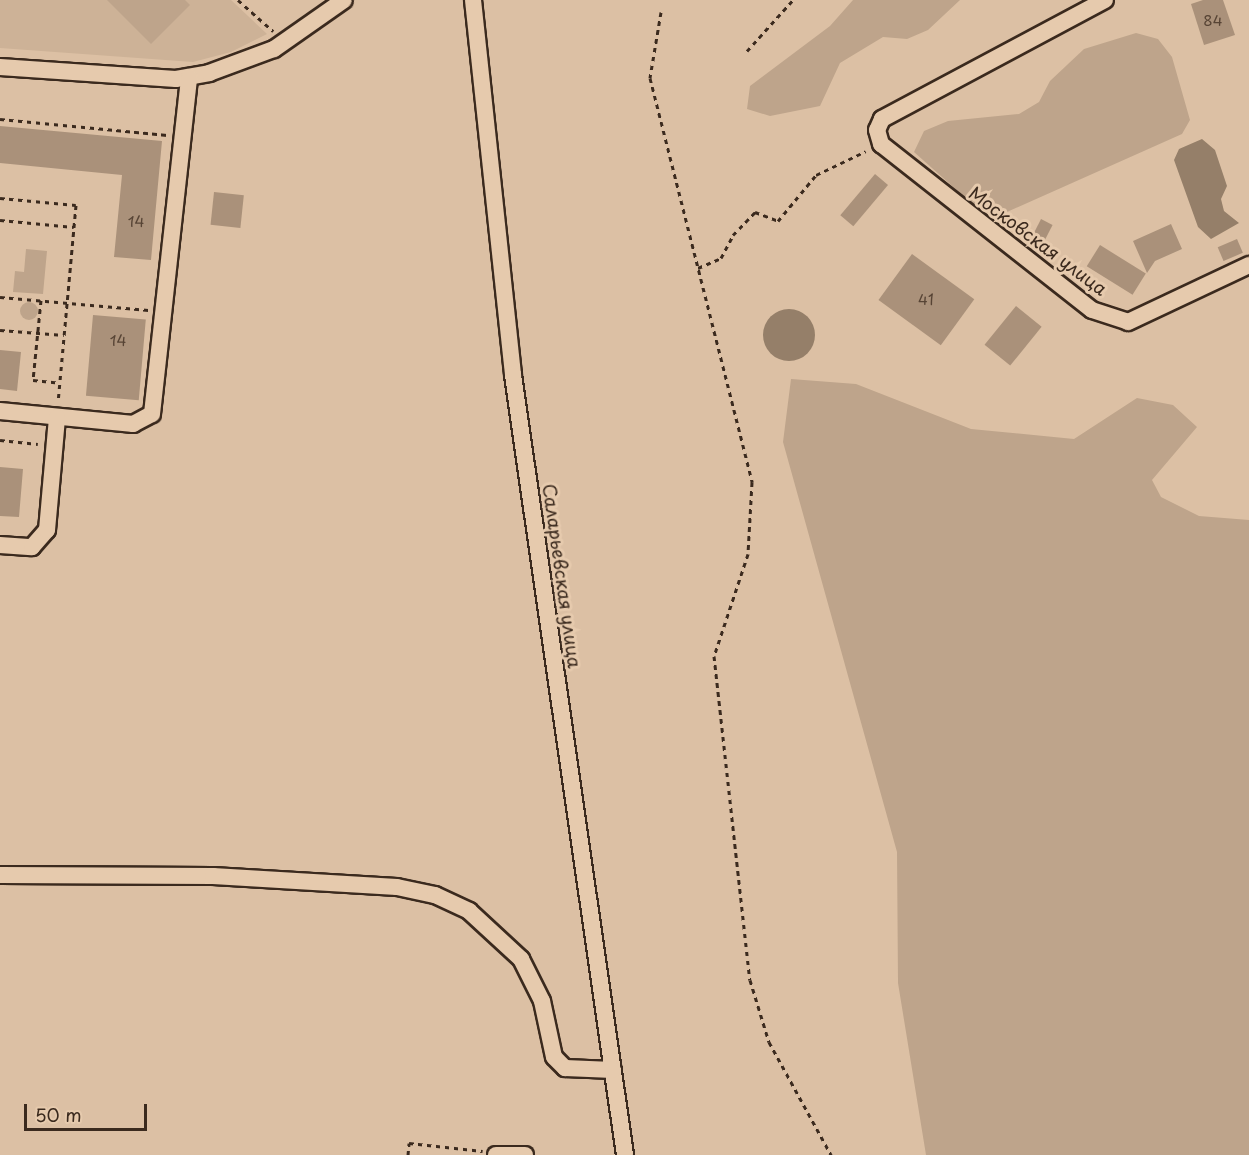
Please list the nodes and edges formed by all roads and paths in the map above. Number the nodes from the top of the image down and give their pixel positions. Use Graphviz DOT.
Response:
graph roads {
  1 [pos="238,0"];
  2 [pos="344,0"];
  3 [pos="473,0"];
  4 [pos="793,0"];
  5 [pos="1105,0"];
  6 [pos="661,12"];
  7 [pos="278,35"];
  8 [pos="747,51"];
  9 [pos="0,67"];
  10 [pos="189,77"];
  11 [pos="0,119"];
  12 [pos="167,135"];
  13 [pos="882,144"];
  14 [pos="0,198"];
  15 [pos="0,220"];
  16 [pos="74,227"];
  17 [pos="1249,265"];
  18 [pos="698,268"];
  19 [pos="0,297"];
  20 [pos="41,300"];
  21 [pos="68,303"];
  22 [pos="147,310"];
  23 [pos="0,330"];
  24 [pos="38,333"];
  25 [pos="64,335"];
  26 [pos="60,383"];
  27 [pos="59,394"];
  28 [pos="0,411"];
  29 [pos="57,417"];
  30 [pos="0,440"];
  31 [pos="38,444"];
  32 [pos="0,545"];
  33 [pos="0,876"];
  34 [pos="613,1070"];
  35 [pos="496,1154"];
  36 [pos="408,1155"];
  37 [pos="525,1155"];
  38 [pos="625,1155"];
  39 [pos="831,1155"];
  1 -- 7 [label="path"];
  2 -- 10 [label="street"];
  3 -- 34 [label="street, Саларьевская улица"];
  4 -- 8 [label="path"];
  5 -- 13 [label="street"];
  6 -- 18 [label="path"];
  9 -- 10 [label="street"];
  10 -- 29 [label="street"];
  11 -- 12 [label="path"];
  13 -- 17 [label="street, Московская улица"];
  13 -- 18 [label="path"];
  14 -- 16 [label="path"];
  15 -- 16 [label="path"];
  16 -- 21 [label="path"];
  18 -- 39 [label="path"];
  19 -- 20 [label="path"];
  20 -- 21 [label="path"];
  20 -- 24 [label="path"];
  21 -- 22 [label="path"];
  21 -- 25 [label="path"];
  23 -- 24 [label="path"];
  24 -- 25 [label="path"];
  24 -- 26 [label="path"];
  25 -- 26 [label="path"];
  26 -- 27 [label="path"];
  28 -- 29 [label="street"];
  29 -- 32 [label="street"];
  30 -- 31 [label="path"];
  33 -- 34 [label="street"];
  34 -- 38 [label="street, Саларьевская улица"];
  35 -- 36 [label="path"];
  35 -- 37 [label="street"];
}
